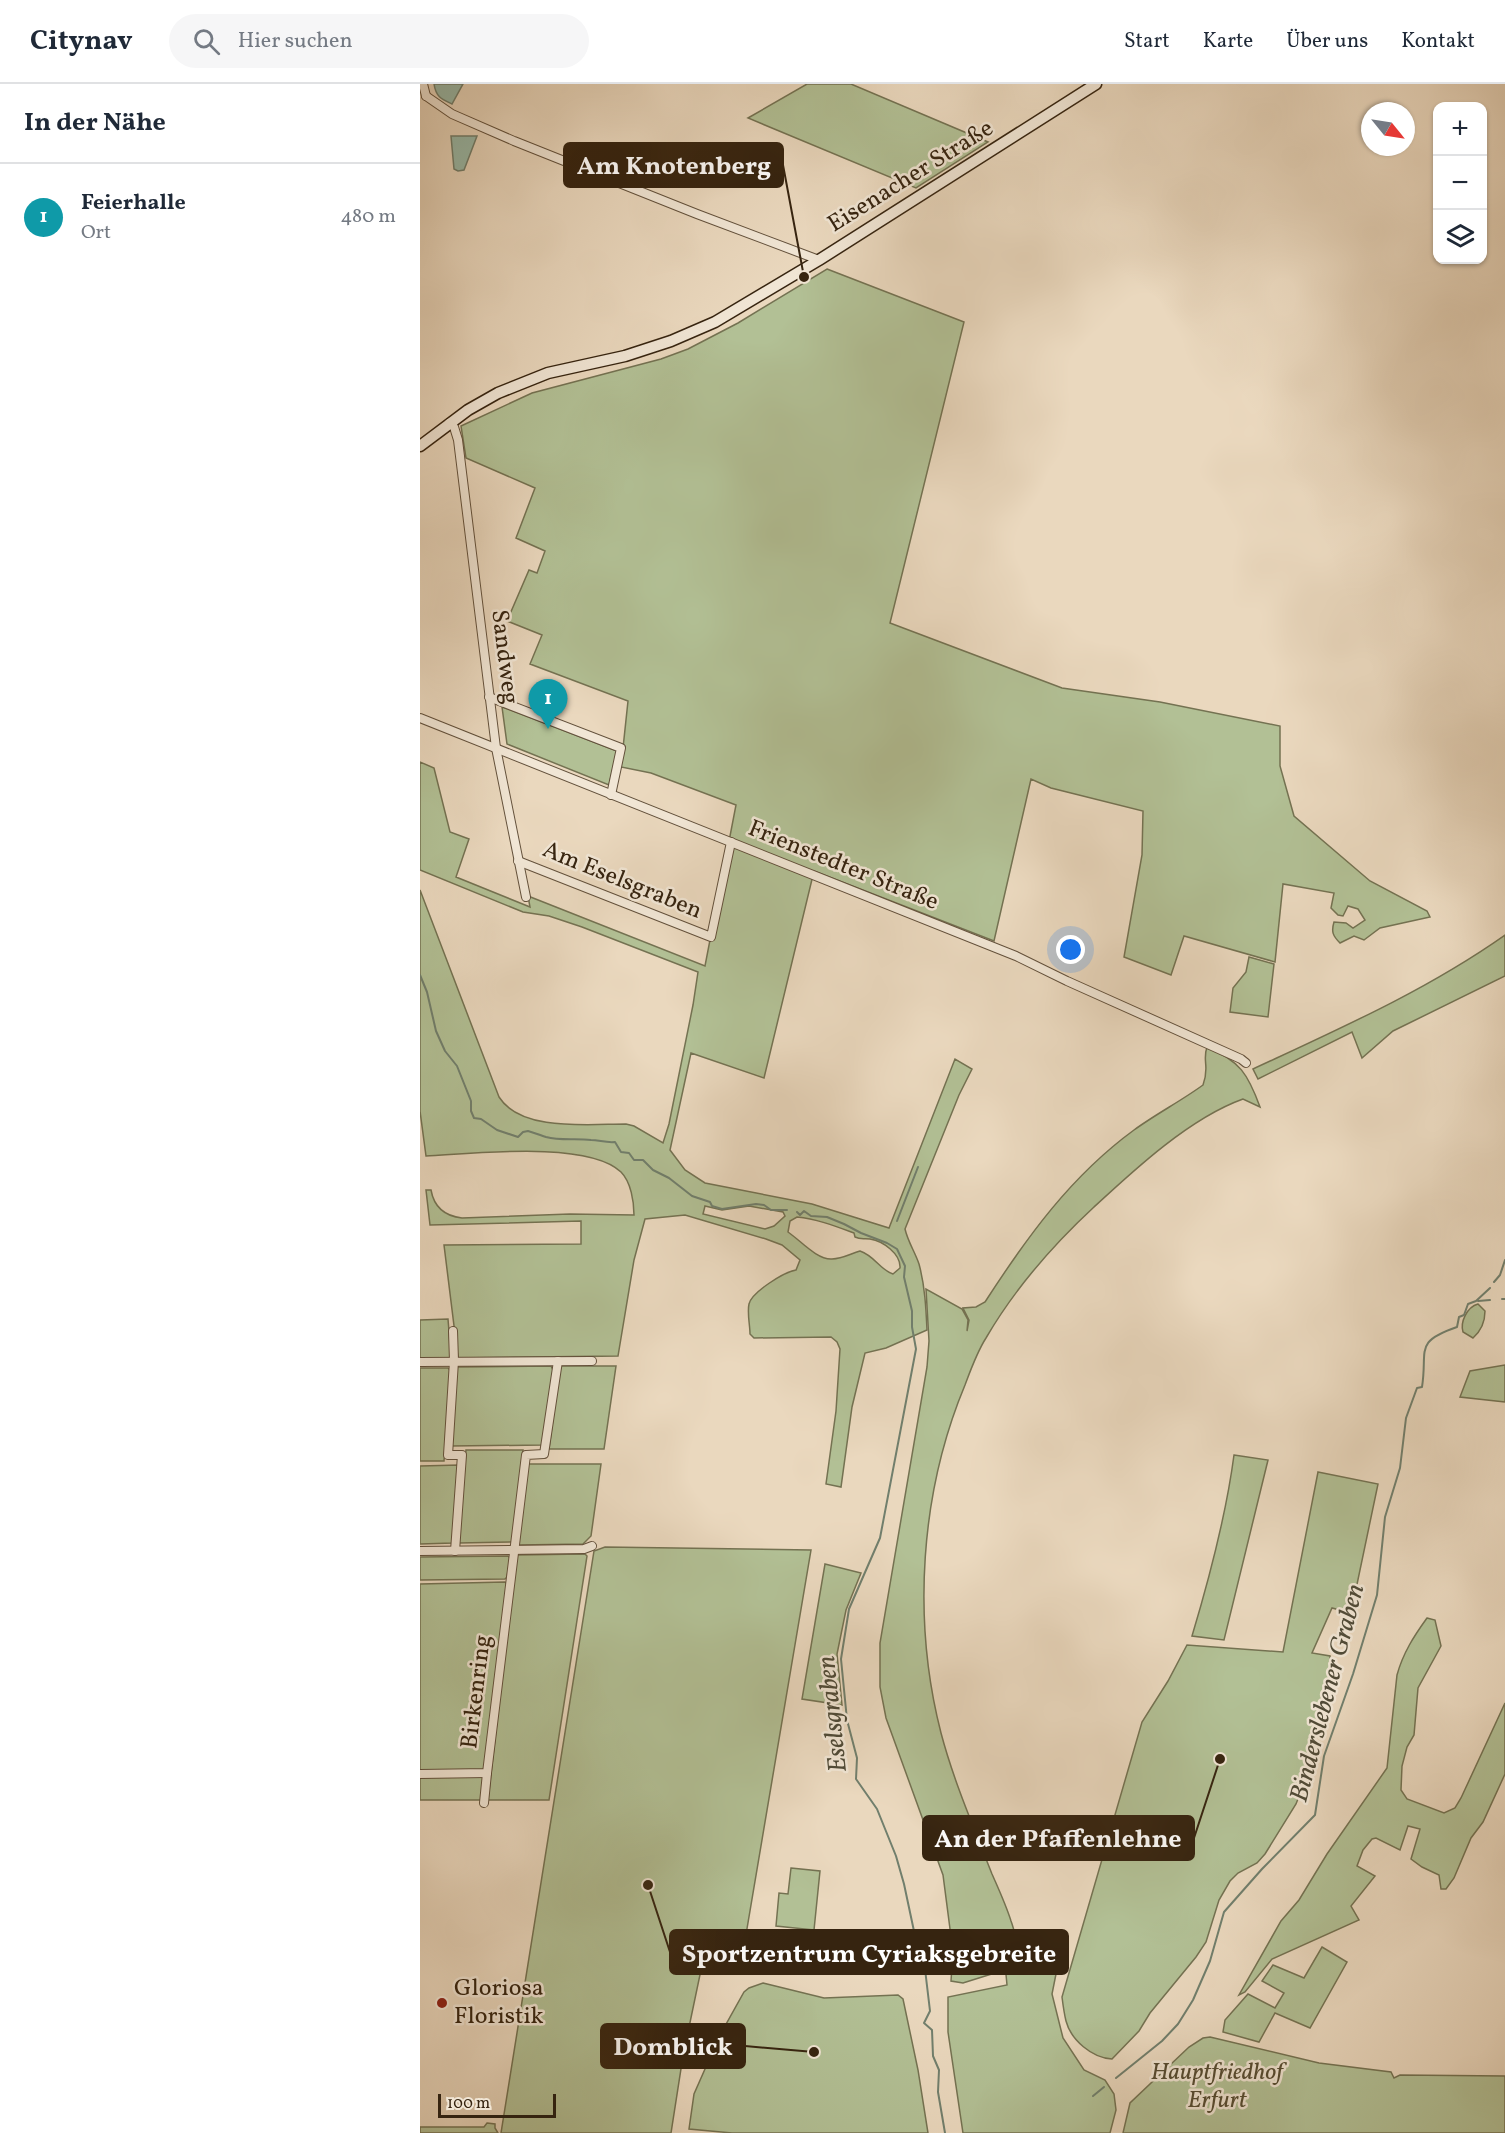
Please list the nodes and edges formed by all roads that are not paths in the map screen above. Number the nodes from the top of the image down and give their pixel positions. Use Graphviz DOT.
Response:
graph roads {
  1 [pos="423,84"];
  2 [pos="1096,84"];
  3 [pos="423,96"];
  4 [pos="819,260"];
  5 [pos="449,423"];
  6 [pos="420,446"];
  7 [pos="489,698"];
  8 [pos="420,718"];
  9 [pos="496,748"];
  10 [pos="611,795"];
  11 [pos="730,842"];
  12 [pos="518,861"];
  13 [pos="526,897"];
  14 [pos="1246,1063"];
  15 [pos="453,1331"];
  16 [pos="454,1361"];
  17 [pos="558,1361"];
  18 [pos="592,1361"];
  19 [pos="420,1362"];
  20 [pos="592,1546"];
  21 [pos="514,1550"];
  22 [pos="420,1551"];
  23 [pos="455,1551"];
  24 [pos="487,1773"];
  25 [pos="420,1774"];
  26 [pos="484,1803"];
  1 -- 3 [label="street"];
  2 -- 4 [label="main road, Eisenacher Straße"];
  3 -- 4 [label="street"];
  4 -- 5 [label="main road, Eisenacher Straße"];
  5 -- 6 [label="main road, Eisenacher Straße"];
  5 -- 7 [label="street, Sandweg"];
  7 -- 9 [label="street, Sandweg"];
  7 -- 10 [label="street"];
  8 -- 9 [label="street, Frienstedter Straße"];
  9 -- 10 [label="street, Frienstedter Straße"];
  9 -- 12 [label="street, Sandweg"];
  10 -- 11 [label="street, Frienstedter Straße"];
  11 -- 12 [label="street, Am Eselsgraben"];
  11 -- 14 [label="street, Frienstedter Straße"];
  12 -- 13 [label="street, Sandweg"];
  15 -- 16 [label="street"];
  16 -- 17 [label="street"];
  16 -- 19 [label="street"];
  16 -- 23 [label="street"];
  17 -- 18 [label="street"];
  17 -- 21 [label="street, Birkenring"];
  20 -- 21 [label="street"];
  21 -- 23 [label="street"];
  21 -- 24 [label="street, Birkenring"];
  22 -- 23 [label="street"];
  24 -- 25 [label="street, Birkenring"];
  24 -- 26 [label="street"];
}
